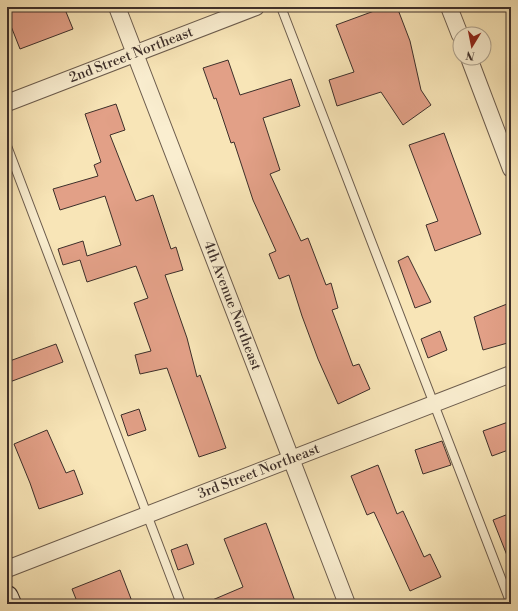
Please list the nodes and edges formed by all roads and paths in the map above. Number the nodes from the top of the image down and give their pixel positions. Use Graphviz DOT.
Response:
graph roads {
  1 [pos="117,7"];
  2 [pos="256,7"];
  3 [pos="281,7"];
  4 [pos="449,7"];
  5 [pos="456,26"];
  6 [pos="135,53"];
  7 [pos="472,66"];
  8 [pos="7,103"];
  9 [pos="7,146"];
  10 [pos="511,169"];
  11 [pos="511,374"];
  12 [pos="435,404"];
  13 [pos="291,460"];
  14 [pos="147,516"];
  15 [pos="7,569"];
  16 [pos="7,597"];
  17 [pos="10,604"];
  18 [pos="181,604"];
  19 [pos="347,604"];
  20 [pos="511,604"];
  1 -- 6 [label="street, 4th Avenue Northeast"];
  2 -- 6 [label="street, 2nd Street Northeast"];
  3 -- 12 [label="lane"];
  4 -- 5 [label="street"];
  6 -- 8 [label="street, 2nd Street Northeast"];
  6 -- 13 [label="street, 4th Avenue Northeast"];
  7 -- 10 [label="street"];
  9 -- 14 [label="lane"];
  11 -- 12 [label="street, 3rd Street Northeast"];
  12 -- 13 [label="street, 3rd Street Northeast"];
  12 -- 20 [label="lane"];
  13 -- 14 [label="street, 3rd Street Northeast"];
  13 -- 19 [label="street, 4th Avenue Northeast"];
  14 -- 15 [label="street, 3rd Street Northeast"];
  14 -- 18 [label="lane"];
  16 -- 17 [label="street"];
}
